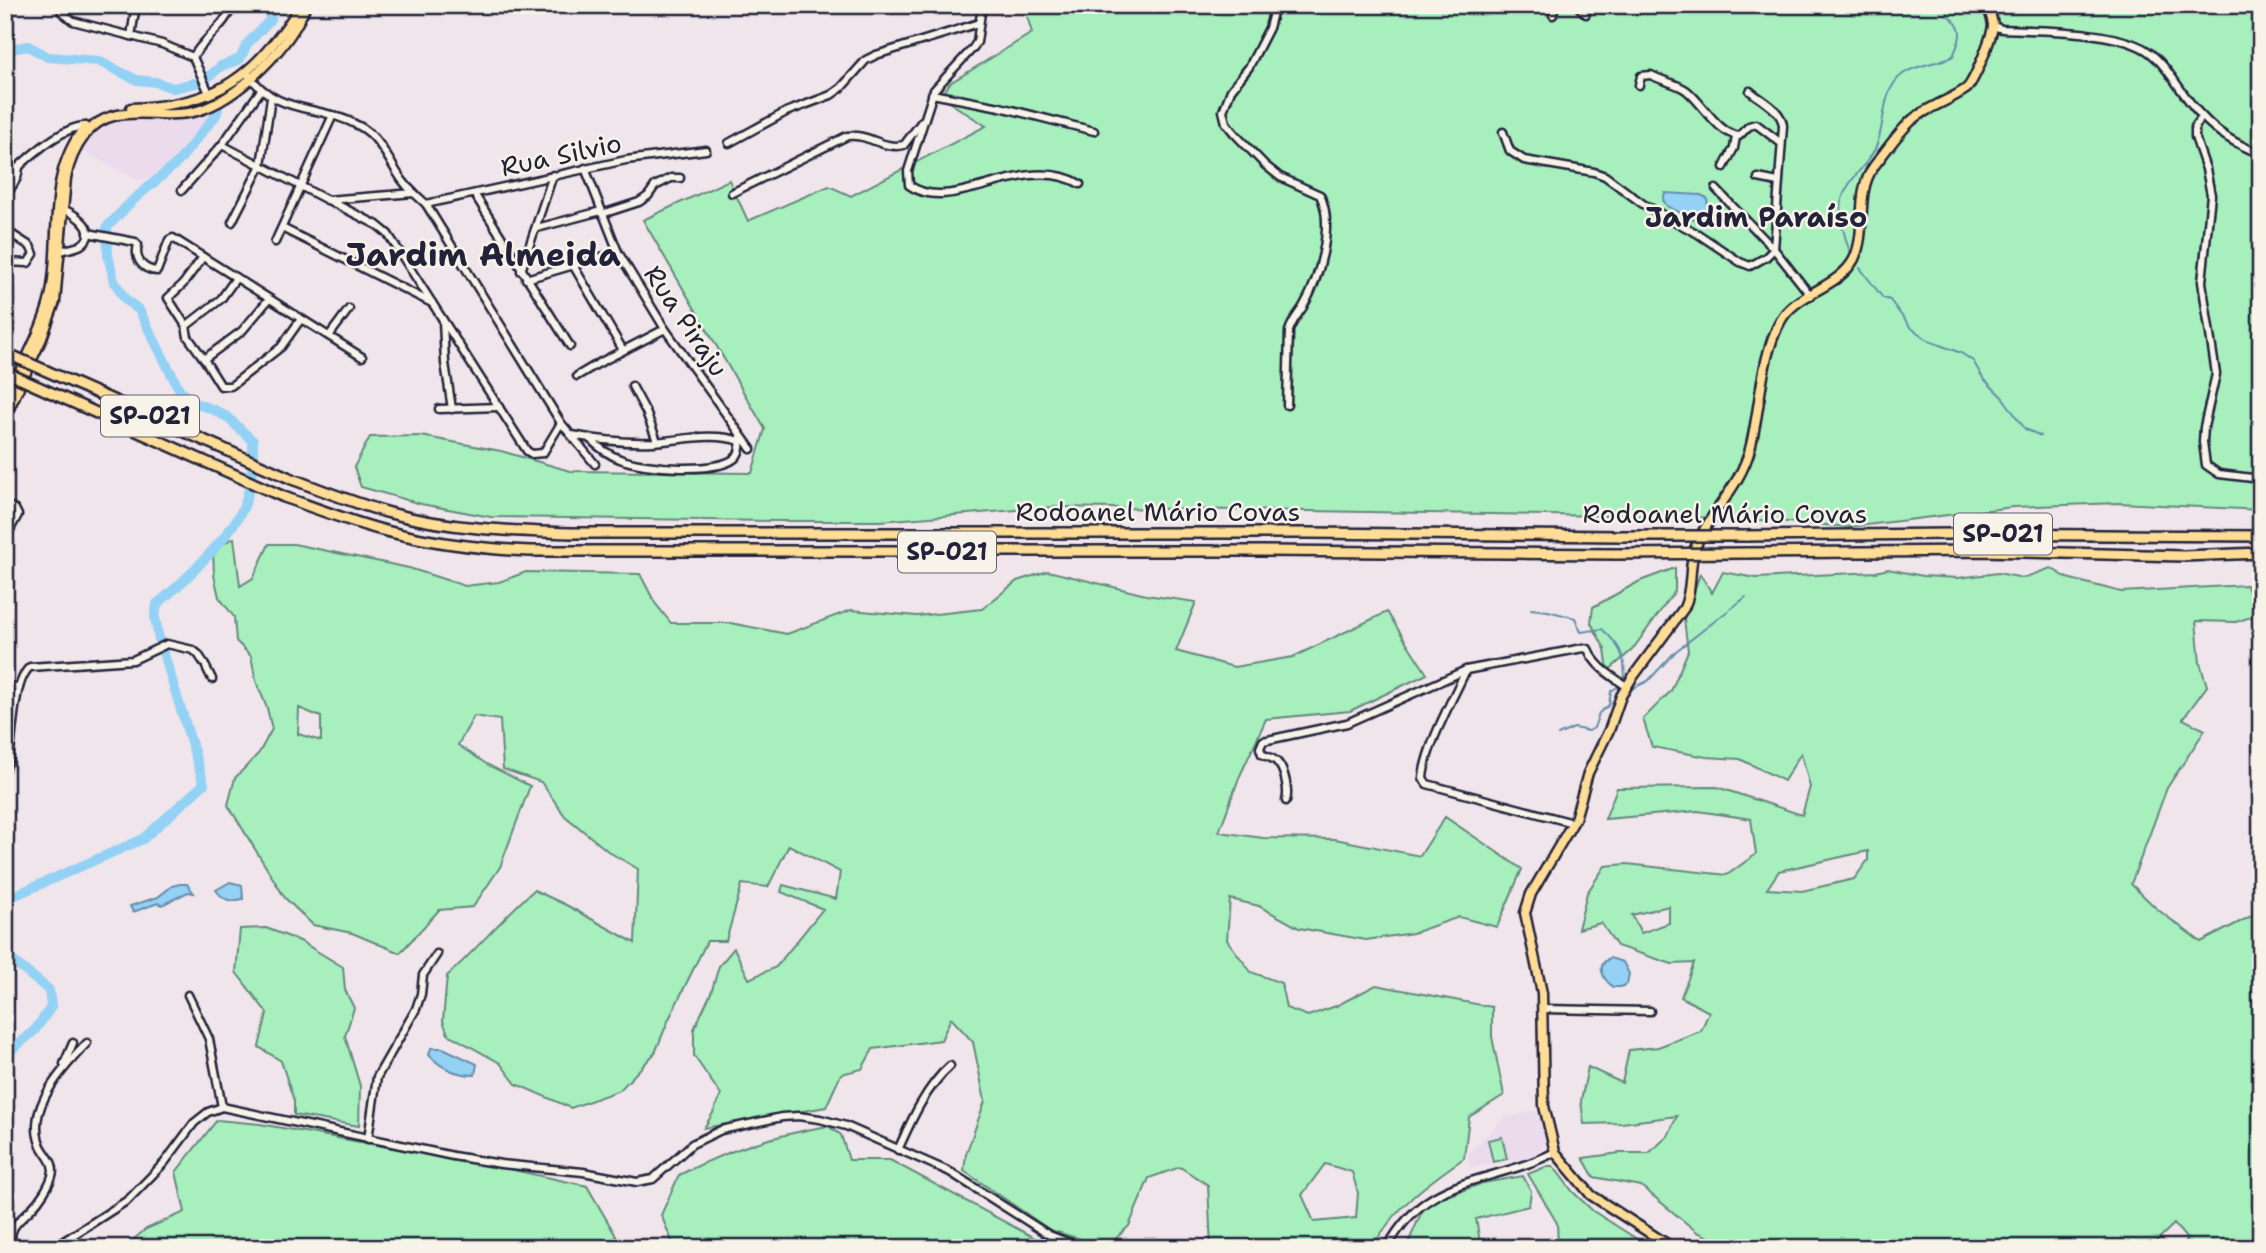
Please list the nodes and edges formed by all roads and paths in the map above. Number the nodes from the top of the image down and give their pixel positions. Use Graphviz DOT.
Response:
graph roads {
  1 [pos="15,5"];
  2 [pos="59,5"];
  3 [pos="136,5"];
  4 [pos="233,5"];
  5 [pos="300,5"];
  6 [pos="306,5"];
  7 [pos="982,5"];
  8 [pos="1275,5"];
  9 [pos="1555,5"];
  10 [pos="1577,5"];
  11 [pos="1987,5"];
  12 [pos="5,9"];
  13 [pos="1586,14"];
  14 [pos="1553,15"];
  15 [pos="979,23"];
  16 [pos="1993,26"];
  17 [pos="131,36"];
  18 [pos="193,57"];
  19 [pos="248,79"];
  20 [pos="1639,85"];
  21 [pos="222,88"];
  22 [pos="260,89"];
  23 [pos="1750,92"];
  24 [pos="209,93"];
  25 [pos="932,94"];
  26 [pos="224,98"];
  27 [pos="271,98"];
  28 [pos="188,101"];
  29 [pos="192,112"];
  30 [pos="333,116"];
  31 [pos="2202,117"];
  32 [pos="924,119"];
  33 [pos="86,126"];
  34 [pos="1094,131"];
  35 [pos="1503,132"];
  36 [pos="1736,137"];
  37 [pos="729,143"];
  38 [pos="1781,143"];
  39 [pos="222,145"];
  40 [pos="706,150"];
  41 [pos="2261,154"];
  42 [pos="261,165"];
  43 [pos="19,167"];
  44 [pos="1724,167"];
  45 [pos="585,168"];
  46 [pos="554,175"];
  47 [pos="680,178"];
  48 [pos="1758,178"];
  49 [pos="5,181"];
  50 [pos="1778,182"];
  51 [pos="1080,184"];
  52 [pos="302,187"];
  53 [pos="181,190"];
  54 [pos="1716,190"];
  55 [pos="414,193"];
  56 [pos="732,193"];
  57 [pos="475,195"];
  58 [pos="5,198"];
  59 [pos="327,200"];
  60 [pos="426,204"];
  61 [pos="63,209"];
  62 [pos="602,213"];
  63 [pos="232,222"];
  64 [pos="282,228"];
  65 [pos="537,228"];
  66 [pos="5,230"];
  67 [pos="88,233"];
  68 [pos="275,243"];
  69 [pos="1774,249"];
  70 [pos="60,251"];
  71 [pos="618,252"];
  72 [pos="203,257"];
  73 [pos="5,262"];
  74 [pos="573,265"];
  75 [pos="521,271"];
  76 [pos="236,278"];
  77 [pos="526,279"];
  78 [pos="1811,296"];
  79 [pos="269,299"];
  80 [pos="433,303"];
  81 [pos="349,309"];
  82 [pos="302,319"];
  83 [pos="443,321"];
  84 [pos="186,326"];
  85 [pos="666,329"];
  86 [pos="329,336"];
  87 [pos="570,346"];
  88 [pos="623,350"];
  89 [pos="6,353"];
  90 [pos="362,357"];
  91 [pos="204,359"];
  92 [pos="5,372"];
  93 [pos="577,376"];
  94 [pos="632,386"];
  95 [pos="5,402"];
  96 [pos="1287,405"];
  97 [pos="499,407"];
  98 [pos="439,409"];
  99 [pos="452,409"];
  100 [pos="5,417"];
  101 [pos="561,422"];
  102 [pos="739,432"];
  103 [pos="570,435"];
  104 [pos="589,438"];
  105 [pos="740,440"];
  106 [pos="657,441"];
  107 [pos="751,449"];
  108 [pos="595,464"];
  109 [pos="2261,479"];
  110 [pos="5,504"];
  111 [pos="2261,536"];
  112 [pos="5,539"];
  113 [pos="2261,553"];
  114 [pos="1466,670"];
  115 [pos="212,679"];
  116 [pos="5,686"];
  117 [pos="1626,686"];
  118 [pos="19,687"];
  119 [pos="5,769"];
  120 [pos="1286,801"];
  121 [pos="1573,824"];
  122 [pos="437,954"];
  123 [pos="188,995"];
  124 [pos="1543,1009"];
  125 [pos="1650,1011"];
  126 [pos="73,1043"];
  127 [pos="87,1043"];
  128 [pos="950,1066"];
  129 [pos="62,1069"];
  130 [pos="222,1107"];
  131 [pos="368,1139"];
  132 [pos="898,1150"];
  133 [pos="1555,1152"];
  134 [pos="13,1248"];
  135 [pos="53,1248"];
  136 [pos="1083,1248"];
  137 [pos="1387,1248"];
  138 [pos="1673,1248"];
  1 -- 12 [label="street"];
  2 -- 17 [label="street"];
  3 -- 17 [label="street"];
  4 -- 18 [label="street"];
  5 -- 19 [label="main road"];
  6 -- 19 [label="main road"];
  7 -- 15 [label="street"];
  8 -- 96 [label="street"];
  9 -- 14 [label="street"];
  10 -- 13 [label="street"];
  11 -- 16 [label="main road"];
  15 -- 25 [label="street"];
  15 -- 37 [label="street"];
  16 -- 31 [label="street"];
  16 -- 78 [label="main road"];
  17 -- 18 [label="street"];
  18 -- 24 [label="street"];
  19 -- 21 [label="main road"];
  19 -- 22 [label="street"];
  19 -- 26 [label="main road"];
  20 -- 36 [label="street"];
  21 -- 24 [label="main road"];
  21 -- 26 [label="main road"];
  22 -- 27 [label="street"];
  22 -- 39 [label="street"];
  23 -- 38 [label="street"];
  24 -- 28 [label="main road"];
  25 -- 32 [label="street"];
  25 -- 34 [label="street"];
  26 -- 29 [label="main road"];
  27 -- 30 [label="street"];
  27 -- 42 [label="street"];
  28 -- 29 [label="main road"];
  28 -- 33 [label="main road"];
  29 -- 61 [label="main road"];
  30 -- 52 [label="street"];
  30 -- 55 [label="street"];
  31 -- 41 [label="street"];
  31 -- 109 [label="street"];
  32 -- 51 [label="street"];
  32 -- 56 [label="street"];
  33 -- 43 [label="street"];
  33 -- 95 [label="main road"];
  35 -- 69 [label="street"];
  36 -- 38 [label="street"];
  36 -- 44 [label="street"];
  38 -- 50 [label="street"];
  39 -- 42 [label="street"];
  39 -- 53 [label="street"];
  40 -- 45 [label="street, Rua Silvio"];
  42 -- 52 [label="street"];
  42 -- 63 [label="street"];
  43 -- 49 [label="street"];
  43 -- 58 [label="street"];
  45 -- 46 [label="street, Rua Silvio"];
  45 -- 62 [label="street, Rua Piraju"];
  46 -- 57 [label="street, Rua Silvio"];
  46 -- 65 [label="street"];
  47 -- 62 [label="street"];
  48 -- 50 [label="street"];
  50 -- 69 [label="street"];
  52 -- 59 [label="street"];
  52 -- 64 [label="street"];
  54 -- 69 [label="street"];
  55 -- 59 [label="street"];
  55 -- 60 [label="street"];
  57 -- 60 [label="street, Rua Silvio"];
  57 -- 75 [label="street"];
  59 -- 80 [label="street"];
  60 -- 101 [label="street"];
  61 -- 67 [label="street"];
  61 -- 70 [label="main road"];
  62 -- 65 [label="street"];
  62 -- 71 [label="street, Rua Piraju"];
  64 -- 68 [label="street"];
  64 -- 80 [label="street"];
  65 -- 75 [label="street"];
  66 -- 73 [label="street"];
  67 -- 70 [label="street"];
  67 -- 72 [label="street"];
  69 -- 78 [label="street"];
  70 -- 100 [label="main road"];
  71 -- 74 [label="street"];
  71 -- 85 [label="street, Rua Piraju"];
  72 -- 76 [label="street"];
  72 -- 84 [label="street"];
  74 -- 77 [label="street"];
  74 -- 88 [label="street"];
  75 -- 77 [label="street"];
  76 -- 79 [label="street"];
  76 -- 84 [label="street"];
  77 -- 87 [label="street"];
  78 -- 117 [label="main road"];
  79 -- 82 [label="street"];
  79 -- 91 [label="street"];
  80 -- 83 [label="street"];
  81 -- 86 [label="street"];
  82 -- 86 [label="street"];
  82 -- 91 [label="street"];
  83 -- 97 [label="street"];
  83 -- 99 [label="street"];
  84 -- 91 [label="street"];
  85 -- 88 [label="street"];
  85 -- 102 [label="street, Rua Piraju"];
  86 -- 90 [label="street"];
  88 -- 93 [label="street"];
  89 -- 111 [label="highway, Rodoanel Mário Covas / SP-021, bridge"];
  92 -- 113 [label="highway, Rodoanel Mário Covas / SP-021, bridge"];
  94 -- 106 [label="street"];
  97 -- 99 [label="street"];
  97 -- 101 [label="street"];
  98 -- 99 [label="street"];
  101 -- 103 [label="street"];
  102 -- 105 [label="street"];
  102 -- 107 [label="street, Rua Piraju"];
  103 -- 104 [label="street"];
  103 -- 108 [label="street"];
  104 -- 105 [label="street"];
  104 -- 106 [label="street"];
  105 -- 106 [label="street"];
  110 -- 112 [label="street"];
  114 -- 117 [label="street"];
  114 -- 120 [label="street"];
  114 -- 121 [label="street"];
  115 -- 118 [label="street"];
  116 -- 118 [label="street"];
  117 -- 121 [label="main road"];
  118 -- 119 [label="street"];
  121 -- 124 [label="main road"];
  122 -- 131 [label="street"];
  123 -- 130 [label="street"];
  124 -- 125 [label="street"];
  124 -- 133 [label="main road"];
  126 -- 129 [label="street"];
  127 -- 129 [label="street"];
  128 -- 132 [label="street"];
  129 -- 134 [label="street"];
  130 -- 131 [label="street"];
  130 -- 135 [label="street"];
  131 -- 132 [label="street"];
  132 -- 136 [label="street"];
  133 -- 137 [label="street"];
  133 -- 138 [label="main road"];
}
